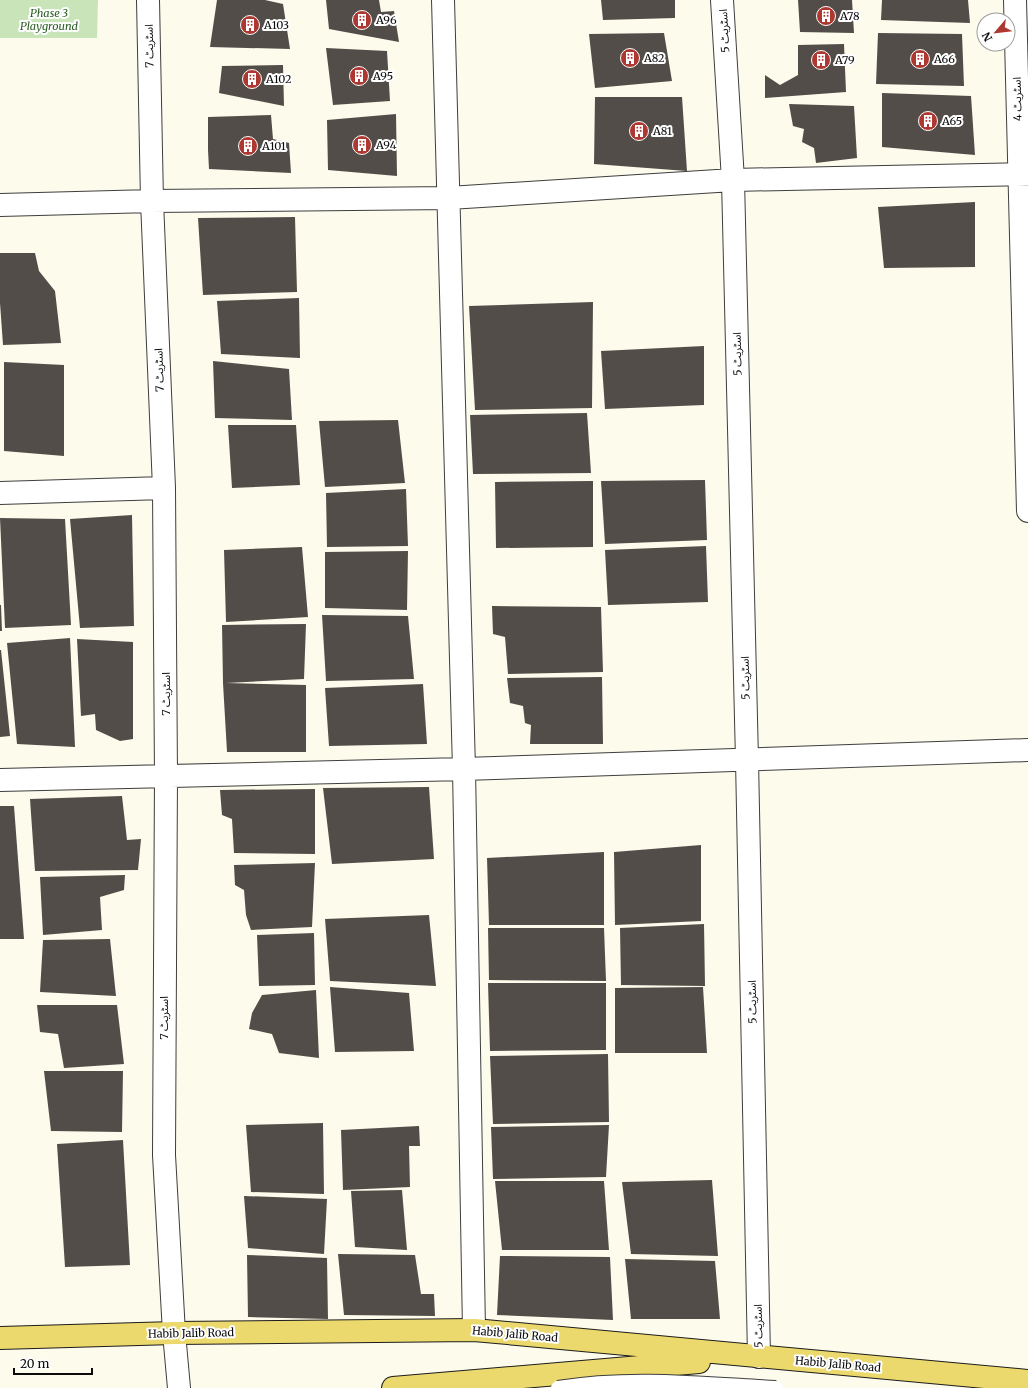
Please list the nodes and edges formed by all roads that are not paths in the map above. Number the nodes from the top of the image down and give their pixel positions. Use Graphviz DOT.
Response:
graph roads {
  1 [pos="148,0"];
  2 [pos="443,0"];
  3 [pos="722,0"];
  4 [pos="1015,0"];
  5 [pos="1024,174"];
  6 [pos="733,180"];
  7 [pos="449,198"];
  8 [pos="152,201"];
  9 [pos="0,205"];
  10 [pos="164,488"];
  11 [pos="0,493"];
  12 [pos="1028,511"];
  13 [pos="1028,750"];
  14 [pos="747,760"];
  15 [pos="464,769"];
  16 [pos="166,776"];
  17 [pos="0,780"];
  18 [pos="474,1330"];
  19 [pos="174,1333"];
  20 [pos="0,1338"];
  21 [pos="759,1357"];
  22 [pos="633,1367"];
  23 [pos="1028,1381"];
  24 [pos="179,1388"];
  25 [pos="393,1388"];
  26 [pos="558,1388"];
  27 [pos="638,1388"];
  28 [pos="776,1388"];
  1 -- 8 [label="street, اسٹریٹ 7"];
  2 -- 7 [label="street"];
  3 -- 6 [label="street, اسٹریٹ 5"];
  4 -- 5 [label="street, اسٹریٹ 4"];
  5 -- 6 [label="street"];
  5 -- 12 [label="street, اسٹریٹ 4"];
  6 -- 7 [label="street"];
  6 -- 14 [label="street, اسٹریٹ 5"];
  7 -- 8 [label="street"];
  7 -- 15 [label="street"];
  8 -- 9 [label="street"];
  8 -- 10 [label="street, اسٹریٹ 7"];
  10 -- 11 [label="street"];
  10 -- 16 [label="street, اسٹریٹ 7"];
  13 -- 14 [label="street"];
  14 -- 15 [label="street"];
  14 -- 21 [label="street, اسٹریٹ 5"];
  15 -- 16 [label="street"];
  15 -- 18 [label="street"];
  16 -- 17 [label="street"];
  16 -- 19 [label="street, اسٹریٹ 7"];
  18 -- 19 [label="main road, Habib Jalib Road"];
  18 -- 21 [label="main road, Habib Jalib Road"];
  19 -- 20 [label="main road, Habib Jalib Road"];
  19 -- 24 [label="street, اسٹریٹ 7"];
  21 -- 22 [label="main road"];
  21 -- 23 [label="main road, Habib Jalib Road"];
  22 -- 25 [label="main road"];
  22 -- 27 [label="main road"];
  26 -- 28 [label="lane, bridge"];
}
